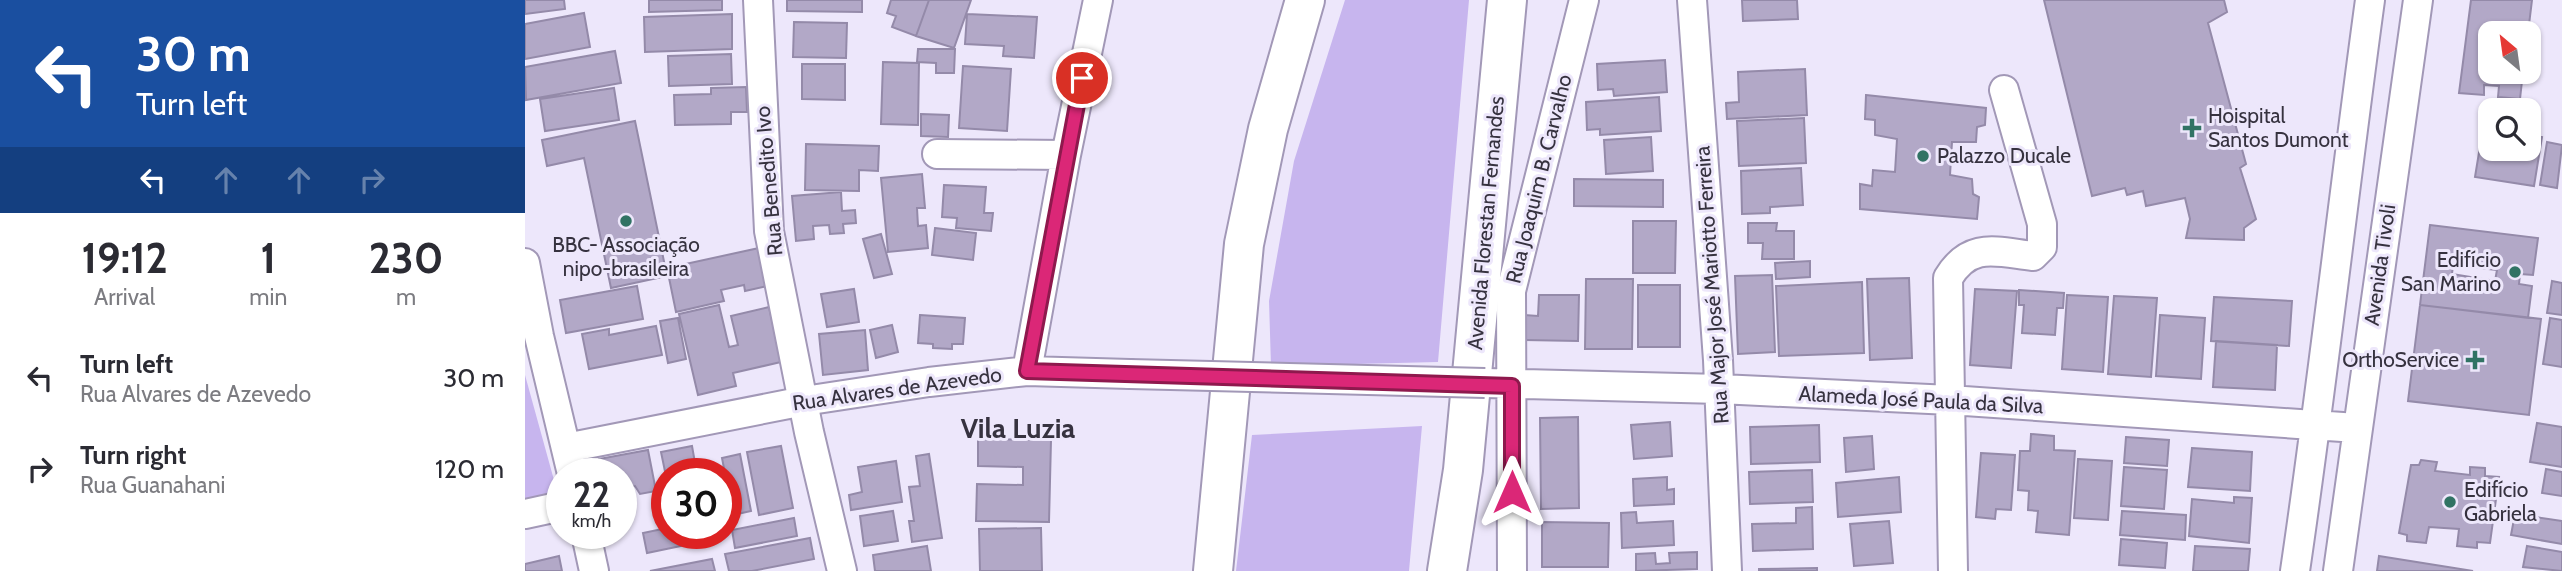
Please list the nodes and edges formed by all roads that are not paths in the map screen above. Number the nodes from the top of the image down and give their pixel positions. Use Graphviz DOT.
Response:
graph roads {
  1 [pos="758,0"];
  2 [pos="1098,0"];
  3 [pos="1305,0"];
  4 [pos="1507,0"];
  5 [pos="1584,0"];
  6 [pos="1692,0"];
  7 [pos="2370,0"];
  8 [pos="2418,0"];
  9 [pos="2004,90"];
  10 [pos="937,154"];
  11 [pos="1066,155"];
  12 [pos="525,263"];
  13 [pos="532,336"];
  14 [pos="1027,371"];
  15 [pos="1499,385"];
  16 [pos="1720,388"];
  17 [pos="1950,400"];
  18 [pos="804,401"];
  19 [pos="2317,426"];
  20 [pos="2357,428"];
  21 [pos="568,458"];
  22 [pos="581,458"];
  23 [pos="546,509"];
  24 [pos="525,514"];
  25 [pos="589,549"];
  26 [pos="594,571"];
  27 [pos="842,571"];
  28 [pos="1213,571"];
  29 [pos="1447,571"];
  30 [pos="1512,571"];
  31 [pos="1727,571"];
  32 [pos="1953,571"];
  33 [pos="2295,571"];
  34 [pos="2338,571"];
  1 -- 18 [label="street, Rua Benedito Ivo"];
  2 -- 11 [label="street"];
  3 -- 28 [label="highway"];
  4 -- 29 [label="highway, Avenida Florestan Fernandes"];
  5 -- 15 [label="street, Rua Joaquim B. Carvalho"];
  6 -- 16 [label="street, Rua Major José Mariotto Ferreira"];
  7 -- 19 [label="street, Avenida Tivoli"];
  8 -- 20 [label="street, Avenida Tivoli"];
  9 -- 17 [label="street"];
  10 -- 11 [label="street"];
  11 -- 14 [label="street"];
  12 -- 13 [label="street"];
  13 -- 21 [label="street"];
  14 -- 15 [label="street, Rua Alvares de Azevedo, bridge"];
  14 -- 18 [label="street, Rua Alvares de Azevedo"];
  15 -- 16 [label="street, Alameda José Paula da Silva"];
  15 -- 30 [label="street, Rua Joaquim B. Carvalho"];
  16 -- 17 [label="street, Alameda José Paula da Silva"];
  16 -- 31 [label="street, Rua Major José Mariotto Ferreira"];
  17 -- 19 [label="street, Alameda José Paula da Silva"];
  17 -- 32 [label="street"];
  18 -- 22 [label="street, Rua Alvares de Azevedo"];
  18 -- 27 [label="street, Rua Benedito Ivo"];
  19 -- 20 [label="street, Alameda José Paula da Silva"];
  19 -- 33 [label="street, Avenida Tivoli"];
  20 -- 34 [label="street, Avenida Tivoli"];
  23 -- 24 [label="street"];
  25 -- 26 [label="street"];
}
